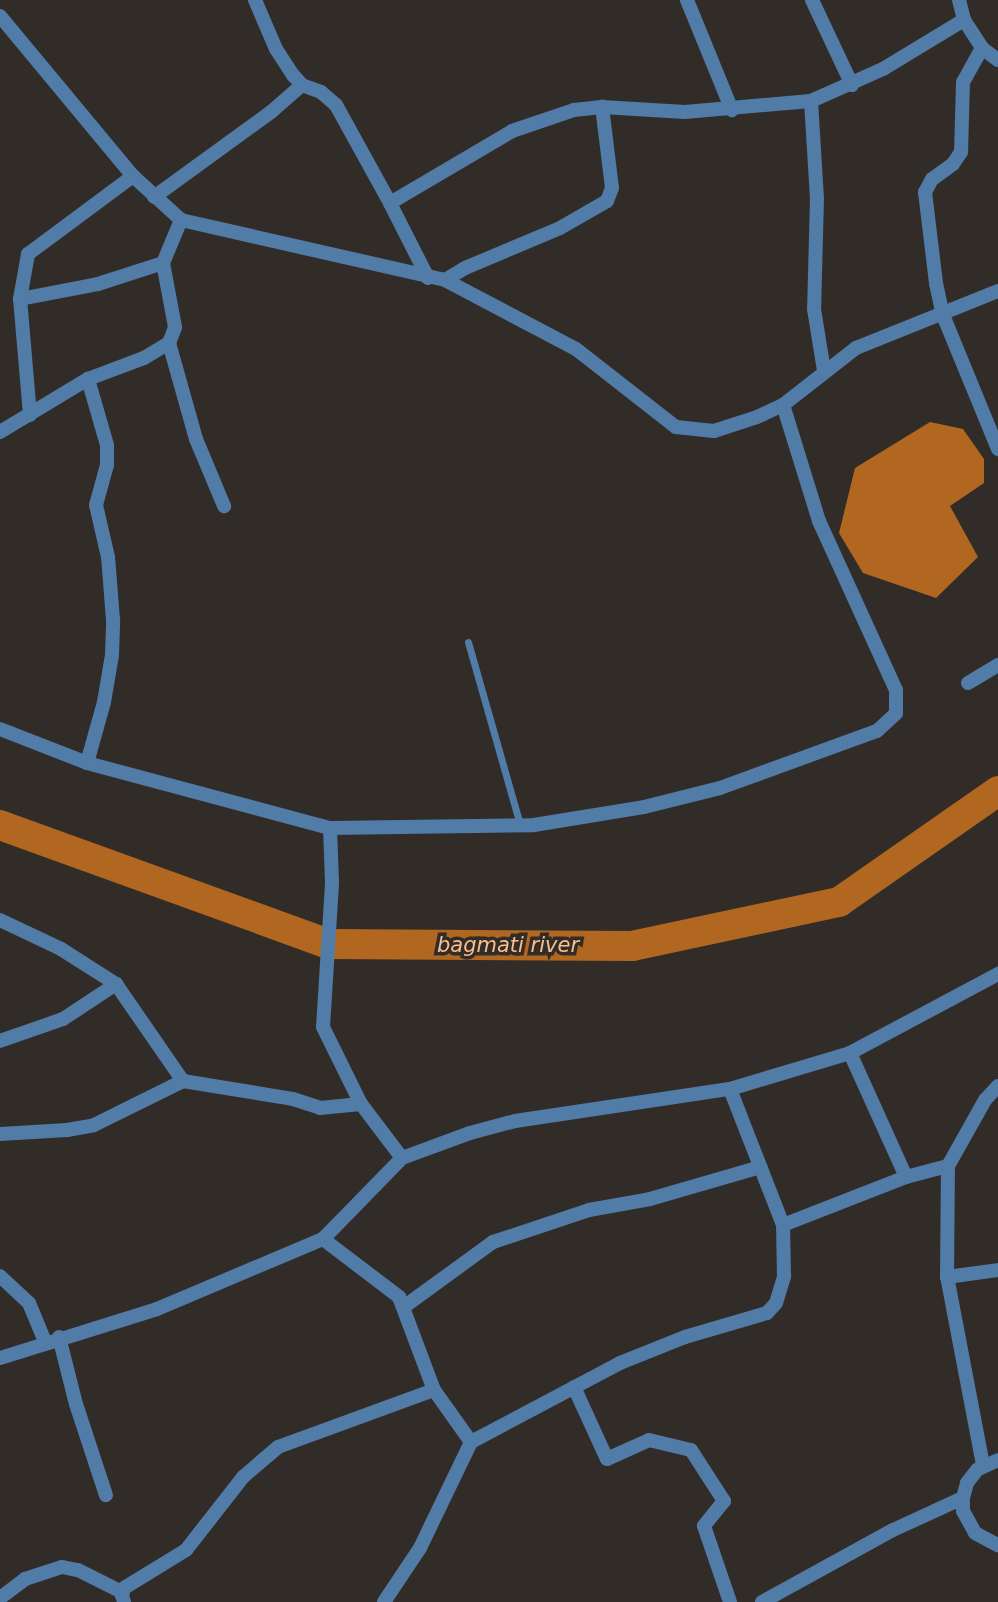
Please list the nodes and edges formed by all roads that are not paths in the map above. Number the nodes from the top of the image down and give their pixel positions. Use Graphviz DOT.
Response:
graph roads {
  1 [pos="256,0"];
  2 [pos="687,0"];
  3 [pos="812,0"];
  4 [pos="959,0"];
  5 [pos="1,18"];
  6 [pos="964,20"];
  7 [pos="982,48"];
  8 [pos="998,60"];
  9 [pos="302,85"];
  10 [pos="852,85"];
  11 [pos="811,101"];
  12 [pos="602,107"];
  13 [pos="732,110"];
  14 [pos="133,176"];
  15 [pos="154,197"];
  16 [pos="390,203"];
  17 [pos="181,220"];
  18 [pos="163,263"];
  19 [pos="428,278"];
  20 [pos="445,280"];
  21 [pos="998,291"];
  22 [pos="20,299"];
  23 [pos="943,314"];
  24 [pos="169,342"];
  25 [pos="824,371"];
  26 [pos="88,379"];
  27 [pos="783,405"];
  28 [pos="30,415"];
  29 [pos="0,432"];
  30 [pos="998,449"];
  31 [pos="223,506"];
  32 [pos="468,642"];
  33 [pos="998,665"];
  34 [pos="968,683"];
  35 [pos="0,729"];
  36 [pos="87,763"];
  37 [pos="520,825"];
  38 [pos="330,828"];
  39 [pos="0,920"];
  40 [pos="998,974"];
  41 [pos="116,985"];
  42 [pos="0,1041"];
  43 [pos="850,1053"];
  44 [pos="183,1081"];
  45 [pos="998,1086"];
  46 [pos="730,1089"];
  47 [pos="361,1104"];
  48 [pos="0,1134"];
  49 [pos="402,1158"];
  50 [pos="948,1166"];
  51 [pos="760,1167"];
  52 [pos="906,1177"];
  53 [pos="783,1225"];
  54 [pos="323,1239"];
  55 [pos="998,1270"];
  56 [pos="0,1276"];
  57 [pos="947,1277"];
  58 [pos="405,1306"];
  59 [pos="52,1341"];
  60 [pos="0,1358"];
  61 [pos="574,1387"];
  62 [pos="435,1390"];
  63 [pos="471,1443"];
  64 [pos="998,1460"];
  65 [pos="983,1465"];
  66 [pos="106,1495"];
  67 [pos="963,1499"];
  68 [pos="998,1545"];
  69 [pos="123,1597"];
  70 [pos="0,1598"];
  71 [pos="384,1602"];
  72 [pos="730,1602"];
  73 [pos="762,1602"];
  1 -- 9 [label="street"];
  2 -- 13 [label="street"];
  3 -- 10 [label="street"];
  4 -- 6 [label="street"];
  5 -- 14 [label="street"];
  6 -- 7 [label="street"];
  6 -- 10 [label="street"];
  7 -- 8 [label="street"];
  7 -- 23 [label="street"];
  9 -- 15 [label="street"];
  9 -- 16 [label="street"];
  10 -- 11 [label="street"];
  11 -- 13 [label="street"];
  11 -- 25 [label="street"];
  12 -- 13 [label="street"];
  12 -- 16 [label="street"];
  12 -- 20 [label="street"];
  14 -- 15 [label="street"];
  14 -- 22 [label="street"];
  15 -- 17 [label="street"];
  16 -- 19 [label="street"];
  17 -- 18 [label="street"];
  17 -- 19 [label="street"];
  18 -- 22 [label="street"];
  18 -- 24 [label="street"];
  19 -- 20 [label="street"];
  20 -- 27 [label="street"];
  21 -- 23 [label="street"];
  22 -- 28 [label="street"];
  23 -- 25 [label="street"];
  23 -- 30 [label="street"];
  24 -- 26 [label="street"];
  24 -- 31 [label="street"];
  25 -- 27 [label="street"];
  26 -- 28 [label="street"];
  26 -- 36 [label="street"];
  27 -- 37 [label="street"];
  28 -- 29 [label="street"];
  32 -- 37 [label="lane"];
  33 -- 34 [label="street"];
  35 -- 36 [label="street"];
  36 -- 38 [label="street"];
  37 -- 38 [label="street"];
  38 -- 47 [label="street"];
  39 -- 41 [label="street"];
  40 -- 43 [label="street"];
  41 -- 42 [label="street"];
  41 -- 44 [label="street"];
  43 -- 46 [label="street"];
  43 -- 52 [label="street"];
  44 -- 47 [label="street"];
  44 -- 48 [label="street"];
  45 -- 50 [label="street"];
  46 -- 49 [label="street"];
  46 -- 51 [label="street"];
  47 -- 49 [label="street"];
  49 -- 54 [label="street"];
  50 -- 52 [label="street"];
  50 -- 57 [label="street"];
  51 -- 53 [label="street"];
  51 -- 58 [label="street"];
  52 -- 53 [label="street"];
  53 -- 61 [label="street"];
  54 -- 58 [label="street"];
  54 -- 59 [label="street"];
  55 -- 57 [label="street"];
  56 -- 59 [label="street"];
  57 -- 65 [label="street"];
  58 -- 62 [label="street"];
  59 -- 60 [label="street"];
  59 -- 66 [label="street"];
  61 -- 63 [label="street"];
  61 -- 72 [label="street"];
  62 -- 63 [label="street"];
  62 -- 69 [label="street"];
  63 -- 71 [label="street"];
  64 -- 65 [label="street"];
  65 -- 67 [label="street"];
  67 -- 68 [label="street"];
  67 -- 73 [label="street"];
  69 -- 70 [label="street"];
}
